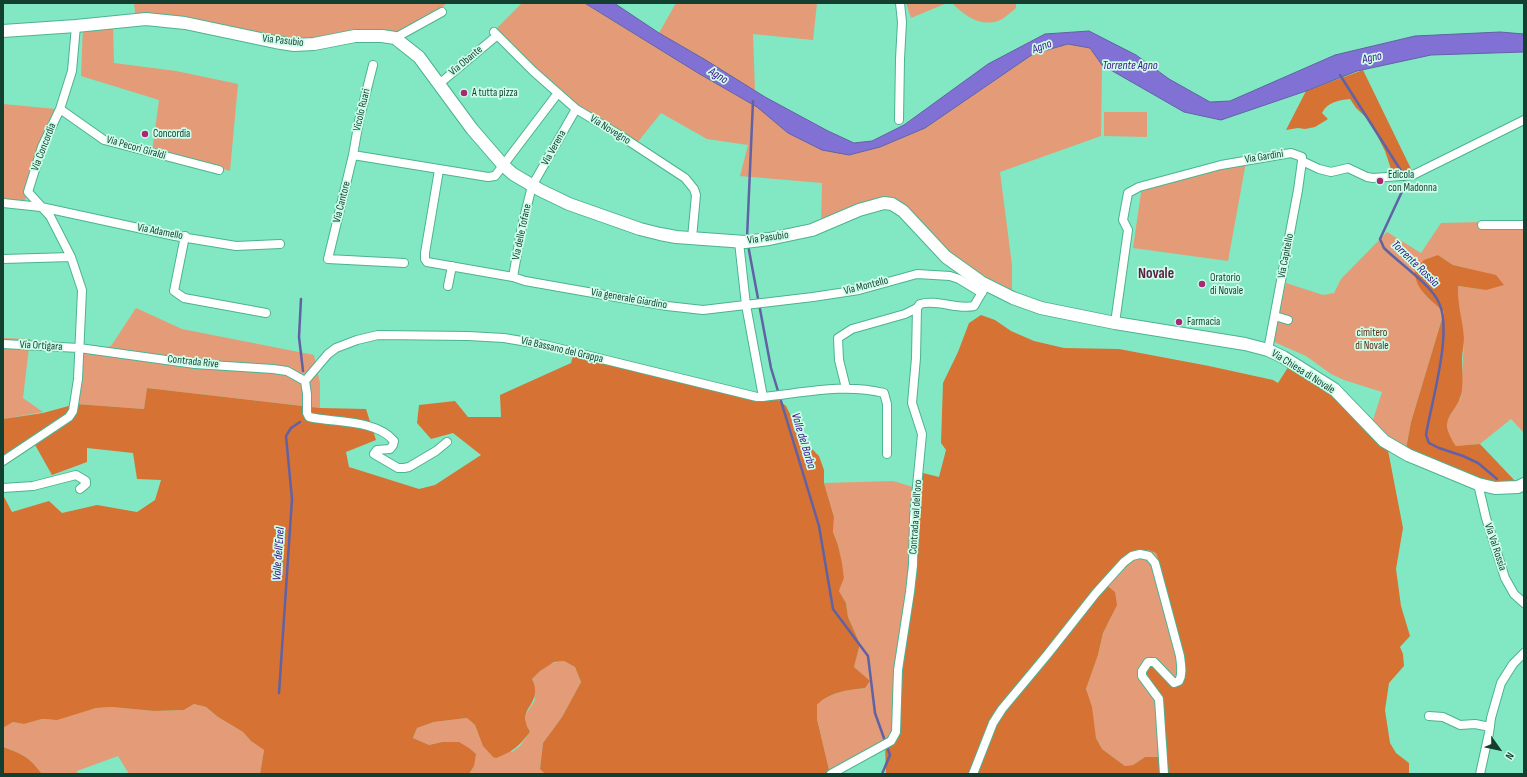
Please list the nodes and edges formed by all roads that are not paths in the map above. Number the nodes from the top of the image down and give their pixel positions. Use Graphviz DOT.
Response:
graph roads {
  1 [pos="900,3"];
  2 [pos="442,12"];
  3 [pos="76,26"];
  4 [pos="3,31"];
  5 [pos="494,35"];
  6 [pos="395,38"];
  7 [pos="373,64"];
  8 [pos="439,84"];
  9 [pos="558,93"];
  10 [pos="60,109"];
  11 [pos="576,109"];
  12 [pos="899,120"];
  13 [pos="1524,120"];
  14 [pos="353,155"];
  15 [pos="1302,161"];
  16 [pos="504,166"];
  17 [pos="219,170"];
  18 [pos="439,170"];
  19 [pos="532,186"];
  20 [pos="3,203"];
  21 [pos="40,207"];
  22 [pos="1482,225"];
  23 [pos="1524,225"];
  24 [pos="185,236"];
  25 [pos="692,238"];
  26 [pos="746,242"];
  27 [pos="280,244"];
  28 [pos="71,257"];
  29 [pos="3,259"];
  30 [pos="404,263"];
  31 [pos="452,266"];
  32 [pos="513,277"];
  33 [pos="448,286"];
  34 [pos="984,289"];
  35 [pos="749,304"];
  36 [pos="917,308"];
  37 [pos="266,313"];
  38 [pos="1275,316"];
  39 [pos="1288,320"];
  40 [pos="1115,323"];
  41 [pos="3,344"];
  42 [pos="79,348"];
  43 [pos="1268,350"];
  44 [pos="305,381"];
  45 [pos="846,388"];
  46 [pos="763,397"];
  47 [pos="448,442"];
  48 [pos="887,454"];
  49 [pos="3,461"];
  50 [pos="1478,484"];
  51 [pos="1524,484"];
  52 [pos="3,488"];
  53 [pos="80,489"];
  54 [pos="1524,603"];
  55 [pos="1524,652"];
  56 [pos="1429,716"];
  57 [pos="1490,727"];
  58 [pos="831,774"];
  59 [pos="973,774"];
  60 [pos="1164,774"];
  61 [pos="1480,774"];
  1 -- 12 [label="street"];
  2 -- 6 [label="street"];
  3 -- 4 [label="main road, Via Pasubio"];
  3 -- 6 [label="main road, Via Pasubio"];
  3 -- 10 [label="street, Via Concordia"];
  5 -- 8 [label="street, Via Obante"];
  5 -- 9 [label="street, Via Novegno"];
  6 -- 8 [label="main road, Via Pasubio"];
  7 -- 14 [label="street, Vicolo Ruari"];
  8 -- 16 [label="main road, Via Pasubio"];
  9 -- 11 [label="street, Via Novegno"];
  9 -- 16 [label="street"];
  10 -- 17 [label="street, Via Pecori Giraldi"];
  10 -- 21 [label="street, Via Concordia"];
  11 -- 19 [label="street, Via Verena"];
  11 -- 25 [label="street, Via Novegno"];
  13 -- 15 [label="street, Via Gardini"];
  14 -- 18 [label="street"];
  14 -- 30 [label="street, Via Cantore"];
  15 -- 38 [label="street, Via Capitello"];
  15 -- 40 [label="street, Via Gardini"];
  16 -- 18 [label="street"];
  16 -- 19 [label="main road, Via Pasubio"];
  18 -- 31 [label="street"];
  19 -- 25 [label="main road, Via Pasubio"];
  19 -- 32 [label="street, Via delle Tofane"];
  20 -- 21 [label="street, Via Adamello"];
  21 -- 24 [label="street, Via Adamello"];
  21 -- 28 [label="street, Via Concordia"];
  22 -- 23 [label="street"];
  24 -- 27 [label="street, Via Adamello"];
  24 -- 37 [label="street"];
  25 -- 26 [label="main road, Via Pasubio"];
  26 -- 34 [label="main road, Via Pasubio"];
  26 -- 35 [label="street"];
  28 -- 29 [label="street"];
  28 -- 42 [label="street, Via Concordia"];
  31 -- 32 [label="street"];
  31 -- 33 [label="street"];
  32 -- 35 [label="street, Via generale Giardino"];
  34 -- 35 [label="street, Via Montello"];
  34 -- 36 [label="street"];
  34 -- 40 [label="main road, Via Chiesa di Novale"];
  35 -- 46 [label="street"];
  36 -- 45 [label="street"];
  36 -- 58 [label="street, Contrada val dell'oro"];
  38 -- 39 [label="street"];
  38 -- 43 [label="street, Via Capitello"];
  40 -- 43 [label="main road, Via Chiesa di Novale"];
  41 -- 42 [label="street, Via Ortigara"];
  42 -- 44 [label="street, Contrada Rive"];
  42 -- 49 [label="street, Via Concordia"];
  43 -- 50 [label="main road, Via Chiesa di Novale"];
  44 -- 46 [label="street, Via Bassano del Grappa"];
  44 -- 47 [label="street"];
  45 -- 46 [label="street, Via Bassano del Grappa"];
  45 -- 48 [label="street, Via Bassano del Grappa"];
  50 -- 51 [label="main road, Via Chiesa di Novale"];
  50 -- 54 [label="street, Via Val Rossia"];
  52 -- 53 [label="street"];
  55 -- 57 [label="street"];
  56 -- 57 [label="street"];
  57 -- 61 [label="street"];
  59 -- 60 [label="street"];
}
